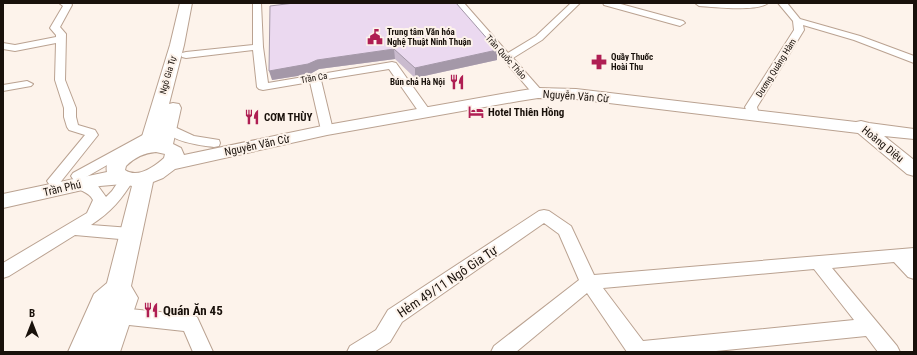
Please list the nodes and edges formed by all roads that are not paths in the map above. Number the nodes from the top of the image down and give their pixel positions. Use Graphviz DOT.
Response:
graph roads {
  1 [pos="66,3"];
  2 [pos="186,3"];
  3 [pos="257,3"];
  4 [pos="459,3"];
  5 [pos="576,3"];
  6 [pos="607,3"];
  7 [pos="699,3"];
  8 [pos="764,3"];
  9 [pos="782,3"];
  10 [pos="743,5"];
  11 [pos="192,13"];
  12 [pos="797,21"];
  13 [pos="680,23"];
  14 [pos="61,37"];
  15 [pos="3,46"];
  16 [pos="258,47"];
  17 [pos="180,56"];
  18 [pos="506,58"];
  19 [pos="914,60"];
  20 [pos="315,78"];
  21 [pos="174,79"];
  22 [pos="27,84"];
  23 [pos="3,88"];
  24 [pos="535,89"];
  25 [pos="423,108"];
  26 [pos="752,111"];
  27 [pos="857,123"];
  28 [pos="326,126"];
  29 [pos="914,126"];
  30 [pos="168,128"];
  31 [pos="914,134"];
  32 [pos="214,143"];
  33 [pos="161,148"];
  34 [pos="914,170"];
  35 [pos="128,174"];
  36 [pos="79,180"];
  37 [pos="54,181"];
  38 [pos="3,193"];
  39 [pos="3,201"];
  40 [pos="93,216"];
  41 [pos="74,229"];
  42 [pos="131,234"];
  43 [pos="906,255"];
  44 [pos="819,263"];
  45 [pos="3,271"];
  46 [pos="914,272"];
  47 [pos="590,282"];
  48 [pos="118,288"];
  49 [pos="120,316"];
  50 [pos="870,327"];
  51 [pos="82,352"];
  52 [pos="106,352"];
  53 [pos="203,352"];
  54 [pos="358,352"];
  55 [pos="501,352"];
  56 [pos="638,352"];
  57 [pos="890,352"];
  1 -- 14 [label="street"];
  2 -- 11 [label="main road, Ngô Gia Tự"];
  3 -- 16 [label="street, Trần Ca"];
  4 -- 18 [label="street, Trần Quốc Thảo"];
  5 -- 18 [label="street"];
  6 -- 13 [label="street"];
  7 -- 10 [label="street"];
  8 -- 10 [label="street"];
  9 -- 12 [label="street"];
  11 -- 17 [label="main road, Ngô Gia Tự"];
  12 -- 19 [label="street"];
  12 -- 26 [label="street, Dương Quảng Hàm"];
  14 -- 15 [label="street"];
  14 -- 37 [label="street"];
  16 -- 17 [label="street"];
  16 -- 20 [label="street, Trần Ca"];
  17 -- 21 [label="main road, Ngô Gia Tự"];
  18 -- 24 [label="street, Trần Quốc Thảo"];
  20 -- 25 [label="street, Trần Ca"];
  20 -- 28 [label="street"];
  21 -- 30 [label="main road, Ngô Gia Tự"];
  21 -- 33 [label="main road, Ngô Gia Tự"];
  22 -- 23 [label="street"];
  24 -- 25 [label="main road, Nguyễn Văn Cừ"];
  24 -- 26 [label="main road, Nguyễn Văn Cừ"];
  25 -- 28 [label="main road, Nguyễn Văn Cừ"];
  26 -- 27 [label="main road, Nguyễn Văn Cừ"];
  27 -- 29 [label="main road, Nguyễn Văn Cừ"];
  27 -- 31 [label="main road, Nguyễn Văn Cừ"];
  27 -- 34 [label="main road, Hoàng Diệu"];
  28 -- 32 [label="main road, Nguyễn Văn Cừ"];
  28 -- 33 [label="main road, Nguyễn Văn Cừ"];
  30 -- 32 [label="street"];
  30 -- 33 [label="main road, Ngô Gia Tự"];
  32 -- 33 [label="main road, Nguyễn Văn Cừ"];
  33 -- 35 [label="main road"];
  33 -- 35 [label="main road"];
  33 -- 36 [label="street"];
  35 -- 36 [label="main road, Trần Phú"];
  35 -- 40 [label="street"];
  35 -- 42 [label="main road"];
  36 -- 37 [label="main road, Trần Phú"];
  36 -- 39 [label="main road, Trần Phú"];
  36 -- 40 [label="street"];
  37 -- 38 [label="main road, Trần Phú"];
  40 -- 41 [label="street"];
  41 -- 42 [label="street"];
  41 -- 45 [label="street"];
  42 -- 48 [label="main road"];
  43 -- 44 [label="street"];
  43 -- 46 [label="street"];
  44 -- 47 [label="street"];
  44 -- 50 [label="street"];
  47 -- 54 [label="street, Hẻm 49/11 Ngô Gia Tự"];
  47 -- 55 [label="street"];
  47 -- 56 [label="street"];
  48 -- 49 [label="main road"];
  48 -- 51 [label="main road"];
  49 -- 52 [label="main road"];
  49 -- 53 [label="street"];
  50 -- 56 [label="street"];
  50 -- 57 [label="street"];
}
